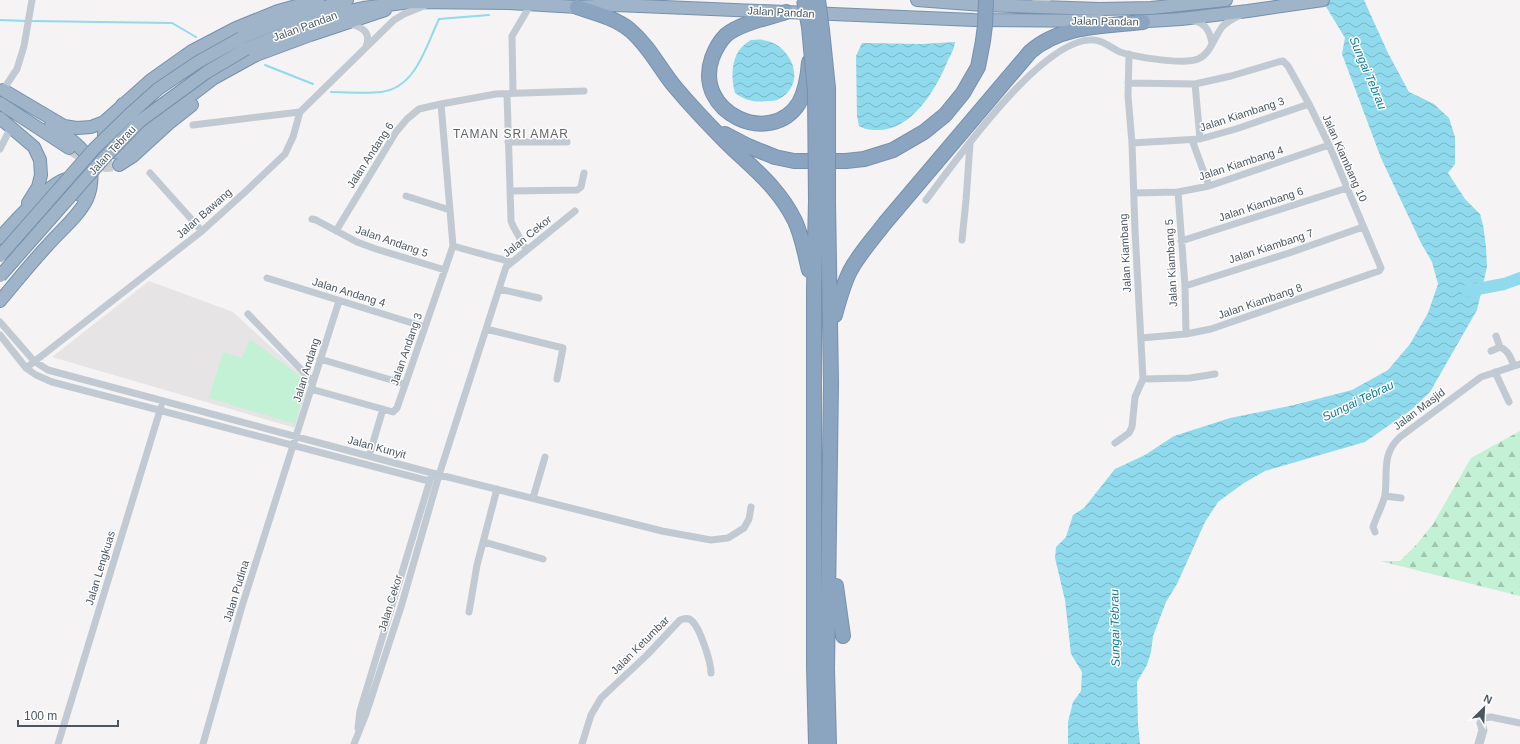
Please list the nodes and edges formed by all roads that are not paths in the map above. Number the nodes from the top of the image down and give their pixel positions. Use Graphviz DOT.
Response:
graph roads {
  1 [pos="32,0"];
  2 [pos="318,0"];
  3 [pos="347,0"];
  4 [pos="804,0"];
  5 [pos="818,0"];
  6 [pos="917,0"];
  7 [pos="986,0"];
  8 [pos="1046,0"];
  9 [pos="1226,0"];
  10 [pos="1323,0"];
  11 [pos="411,2"];
  12 [pos="434,3"];
  13 [pos="577,7"];
  14 [pos="1028,7"];
  15 [pos="528,10"];
  16 [pos="1248,11"];
  17 [pos="786,12"];
  18 [pos="1181,18"];
  19 [pos="1143,22"];
  20 [pos="347,23"];
  21 [pos="244,43"];
  22 [pos="1212,43"];
  23 [pos="811,46"];
  24 [pos="278,48"];
  25 [pos="365,49"];
  26 [pos="1129,54"];
  27 [pos="1128,83"];
  28 [pos="1195,84"];
  29 [pos="3,90"];
  30 [pos="584,91"];
  31 [pos="510,94"];
  32 [pos="0,103"];
  33 [pos="123,104"];
  34 [pos="441,104"];
  35 [pos="1309,104"];
  36 [pos="695,110"];
  37 [pos="300,112"];
  38 [pos="0,118"];
  39 [pos="193,125"];
  40 [pos="11,127"];
  41 [pos="1200,139"];
  42 [pos="1192,140"];
  43 [pos="508,142"];
  44 [pos="567,142"];
  45 [pos="970,143"];
  46 [pos="1132,143"];
  47 [pos="1329,146"];
  48 [pos="69,148"];
  49 [pos="0,149"];
  50 [pos="119,165"];
  51 [pos="150,173"];
  52 [pos="584,173"];
  53 [pos="1209,186"];
  54 [pos="1347,188"];
  55 [pos="510,191"];
  56 [pos="1178,192"];
  57 [pos="1134,194"];
  58 [pos="406,196"];
  59 [pos="926,200"];
  60 [pos="822,201"];
  61 [pos="450,210"];
  62 [pos="23,211"];
  63 [pos="575,211"];
  64 [pos="312,219"];
  65 [pos="67,225"];
  66 [pos="1363,227"];
  67 [pos="202,231"];
  68 [pos="336,231"];
  69 [pos="0,238"];
  70 [pos="962,240"];
  71 [pos="1181,241"];
  72 [pos="453,246"];
  73 [pos="526,249"];
  74 [pos="0,256"];
  75 [pos="511,262"];
  76 [pos="1381,268"];
  77 [pos="445,270"];
  78 [pos="0,276"];
  79 [pos="267,278"];
  80 [pos="1184,286"];
  81 [pos="499,289"];
  82 [pos="814,290"];
  83 [pos="539,298"];
  84 [pos="0,301"];
  85 [pos="339,301"];
  86 [pos="248,314"];
  87 [pos="0,322"];
  88 [pos="425,328"];
  89 [pos="486,329"];
  90 [pos="0,334"];
  91 [pos="1186,334"];
  92 [pos="1496,336"];
  93 [pos="830,337"];
  94 [pos="1141,338"];
  95 [pos="1500,347"];
  96 [pos="1490,351"];
  97 [pos="320,360"];
  98 [pos="34,361"];
  99 [pos="1517,365"];
  100 [pos="26,368"];
  101 [pos="1495,372"];
  102 [pos="1215,374"];
  103 [pos="557,379"];
  104 [pos="1143,379"];
  105 [pos="405,384"];
  106 [pos="312,386"];
  107 [pos="163,401"];
  108 [pos="1509,402"];
  109 [pos="383,409"];
  110 [pos="160,411"];
  111 [pos="296,437"];
  112 [pos="1115,443"];
  113 [pos="294,446"];
  114 [pos="369,456"];
  115 [pos="544,457"];
  116 [pos="436,474"];
  117 [pos="416,478"];
  118 [pos="429,481"];
  119 [pos="497,489"];
  120 [pos="425,495"];
  121 [pos="1385,496"];
  122 [pos="533,498"];
  123 [pos="1400,498"];
  124 [pos="751,507"];
  125 [pos="1376,532"];
  126 [pos="484,542"];
  127 [pos="830,542"];
  128 [pos="543,559"];
  129 [pos="469,612"];
  130 [pos="842,636"];
  131 [pos="711,673"];
  132 [pos="1481,723"];
  133 [pos="1520,723"];
  134 [pos="357,736"];
  135 [pos="59,743"];
  136 [pos="203,744"];
  137 [pos="354,744"];
  138 [pos="582,744"];
  139 [pos="816,744"];
  140 [pos="829,744"];
  141 [pos="1479,744"];
  1 -- 29 [label="street"];
  2 -- 33 [label="highway"];
  3 -- 21 [label="highway, Jalan Pandan"];
  4 -- 23 [label="highway, bridge"];
  5 -- 60 [label="highway, bridge"];
  6 -- 14 [label="highway, Jalan Pandan"];
  7 -- 36 [label="highway, bridge"];
  8 -- 14 [label="street"];
  9 -- 14 [label="highway, Jalan Pandan"];
  10 -- 16 [label="highway, Jalan Pandan"];
  11 -- 12 [label="highway, Jalan Pandan"];
  11 -- 20 [label="highway"];
  11 -- 21 [label="highway, Jalan Pandan"];
  12 -- 15 [label="highway, Jalan Pandan"];
  12 -- 25 [label="street"];
  13 -- 15 [label="highway, Jalan Pandan"];
  13 -- 17 [label="highway, Jalan Pandan"];
  13 -- 36 [label="highway"];
  15 -- 31 [label="street"];
  16 -- 18 [label="highway, Jalan Pandan"];
  16 -- 22 [label="street"];
  17 -- 19 [label="highway, Jalan Pandan"];
  17 -- 23 [label="highway, bridge"];
  18 -- 19 [label="highway, Jalan Pandan"];
  18 -- 22 [label="street"];
  19 -- 93 [label="highway"];
  20 -- 24 [label="highway"];
  20 -- 25 [label="street"];
  21 -- 74 [label="highway, Jalan Tebrau, bridge"];
  21 -- 78 [label="highway, Jalan Tebrau, bridge"];
  22 -- 26 [label="street"];
  23 -- 60 [label="highway, bridge"];
  24 -- 33 [label="highway"];
  24 -- 50 [label="highway"];
  25 -- 37 [label="street"];
  26 -- 27 [label="street, Jalan Kiambang"];
  26 -- 45 [label="street"];
  27 -- 28 [label="street"];
  27 -- 46 [label="street, Jalan Kiambang"];
  28 -- 35 [label="street, Jalan Kiambang 10"];
  28 -- 41 [label="street"];
  29 -- 33 [label="highway"];
  29 -- 65 [label="highway"];
  30 -- 31 [label="street, Jalan Andang 6"];
  31 -- 34 [label="street, Jalan Andang 6"];
  31 -- 43 [label="street"];
  32 -- 48 [label="highway"];
  34 -- 61 [label="street, Jalan Andang 3"];
  34 -- 68 [label="street, Jalan Andang 6"];
  35 -- 41 [label="street, Jalan Kiambang 3"];
  35 -- 47 [label="street, Jalan Kiambang 10"];
  36 -- 82 [label="highway"];
  37 -- 39 [label="street"];
  37 -- 67 [label="street, Jalan Bawang"];
  38 -- 40 [label="highway"];
  40 -- 49 [label="street"];
  40 -- 62 [label="highway"];
  41 -- 42 [label="street, Jalan Kiambang 3"];
  42 -- 46 [label="street, Jalan Kiambang 3"];
  42 -- 53 [label="street"];
  43 -- 44 [label="street"];
  43 -- 55 [label="street"];
  45 -- 59 [label="street"];
  45 -- 70 [label="street"];
  46 -- 57 [label="street, Jalan Kiambang"];
  47 -- 53 [label="street, Jalan Kiambang 4"];
  47 -- 54 [label="street, Jalan Kiambang 10"];
  51 -- 67 [label="street"];
  52 -- 55 [label="street"];
  53 -- 56 [label="street, Jalan Kiambang 4"];
  54 -- 66 [label="street, Jalan Kiambang 10"];
  54 -- 71 [label="street, Jalan Kiambang 6"];
  55 -- 73 [label="street"];
  56 -- 57 [label="street, Jalan Kiambang 4"];
  56 -- 71 [label="street, Jalan Kiambang 5"];
  57 -- 94 [label="street, Jalan Kiambang"];
  58 -- 61 [label="street"];
  60 -- 82 [label="highway"];
  60 -- 93 [label="highway"];
  61 -- 72 [label="street, Jalan Andang 3"];
  62 -- 65 [label="highway"];
  62 -- 69 [label="highway"];
  63 -- 73 [label="street, Jalan Cekor"];
  64 -- 68 [label="street, Jalan Andang 5"];
  65 -- 84 [label="highway"];
  66 -- 76 [label="street, Jalan Kiambang 10"];
  66 -- 80 [label="street, Jalan Kiambang 7"];
  67 -- 98 [label="street, Jalan Bawang"];
  68 -- 77 [label="street, Jalan Andang 5"];
  71 -- 80 [label="street, Jalan Kiambang 5"];
  72 -- 75 [label="street"];
  72 -- 77 [label="street, Jalan Andang 3"];
  73 -- 75 [label="street, Jalan Cekor"];
  75 -- 81 [label="street, Jalan Cekor"];
  76 -- 91 [label="street, Jalan Kiambang 8"];
  77 -- 88 [label="street, Jalan Andang 3"];
  79 -- 85 [label="street, Jalan Andang 4"];
  80 -- 91 [label="street, Jalan Kiambang 5"];
  81 -- 83 [label="street"];
  81 -- 89 [label="street, Jalan Cekor"];
  82 -- 139 [label="highway"];
  85 -- 88 [label="street, Jalan Andang 4"];
  85 -- 97 [label="street, Jalan Andang"];
  86 -- 106 [label="street"];
  87 -- 98 [label="street, Jalan Kunyit"];
  88 -- 105 [label="street, Jalan Andang 3"];
  89 -- 103 [label="street"];
  89 -- 116 [label="street, Jalan Cekor"];
  90 -- 100 [label="street, Jalan Kunyit"];
  91 -- 94 [label="street, Jalan Kiambang 8"];
  92 -- 95 [label="street"];
  93 -- 127 [label="highway"];
  94 -- 104 [label="street, Jalan Kiambang"];
  95 -- 96 [label="street"];
  95 -- 99 [label="street"];
  97 -- 105 [label="street"];
  97 -- 106 [label="street, Jalan Andang"];
  98 -- 100 [label="street, Jalan Bawang"];
  98 -- 107 [label="street, Jalan Kunyit"];
  99 -- 101 [label="street, Jalan Masjid"];
  100 -- 110 [label="street, Jalan Kunyit"];
  101 -- 108 [label="street"];
  101 -- 121 [label="street, Jalan Masjid"];
  102 -- 104 [label="street"];
  104 -- 112 [label="street"];
  105 -- 109 [label="street, Jalan Andang 3"];
  106 -- 109 [label="street"];
  106 -- 111 [label="street, Jalan Andang"];
  107 -- 110 [label="street, Jalan Lengkuas"];
  107 -- 111 [label="street, Jalan Kunyit"];
  109 -- 114 [label="street"];
  110 -- 113 [label="street, Jalan Kunyit"];
  110 -- 135 [label="street, Jalan Lengkuas"];
  111 -- 113 [label="street, Jalan Andang"];
  111 -- 114 [label="street, Jalan Kunyit"];
  113 -- 117 [label="street, Jalan Kunyit"];
  113 -- 136 [label="street, Jalan Pudina"];
  114 -- 116 [label="street, Jalan Kunyit"];
  115 -- 122 [label="street"];
  116 -- 118 [label="street"];
  116 -- 119 [label="street, Jalan Kunyit"];
  116 -- 134 [label="street, Jalan Cekor"];
  117 -- 118 [label="street, Jalan Kunyit"];
  117 -- 120 [label="street"];
  118 -- 120 [label="street, Jalan Cekor"];
  119 -- 122 [label="street, Jalan Kunyit"];
  119 -- 126 [label="street"];
  120 -- 134 [label="street, Jalan Cekor"];
  121 -- 123 [label="street"];
  121 -- 125 [label="street, Jalan Masjid"];
  122 -- 124 [label="street, Jalan Kunyit"];
  126 -- 128 [label="street"];
  126 -- 129 [label="street"];
  127 -- 130 [label="highway"];
  127 -- 140 [label="highway"];
  131 -- 138 [label="street, Jalan Ketumbar"];
  132 -- 133 [label="street"];
  132 -- 141 [label="street"];
  134 -- 137 [label="street, Jalan Cekor"];
}
